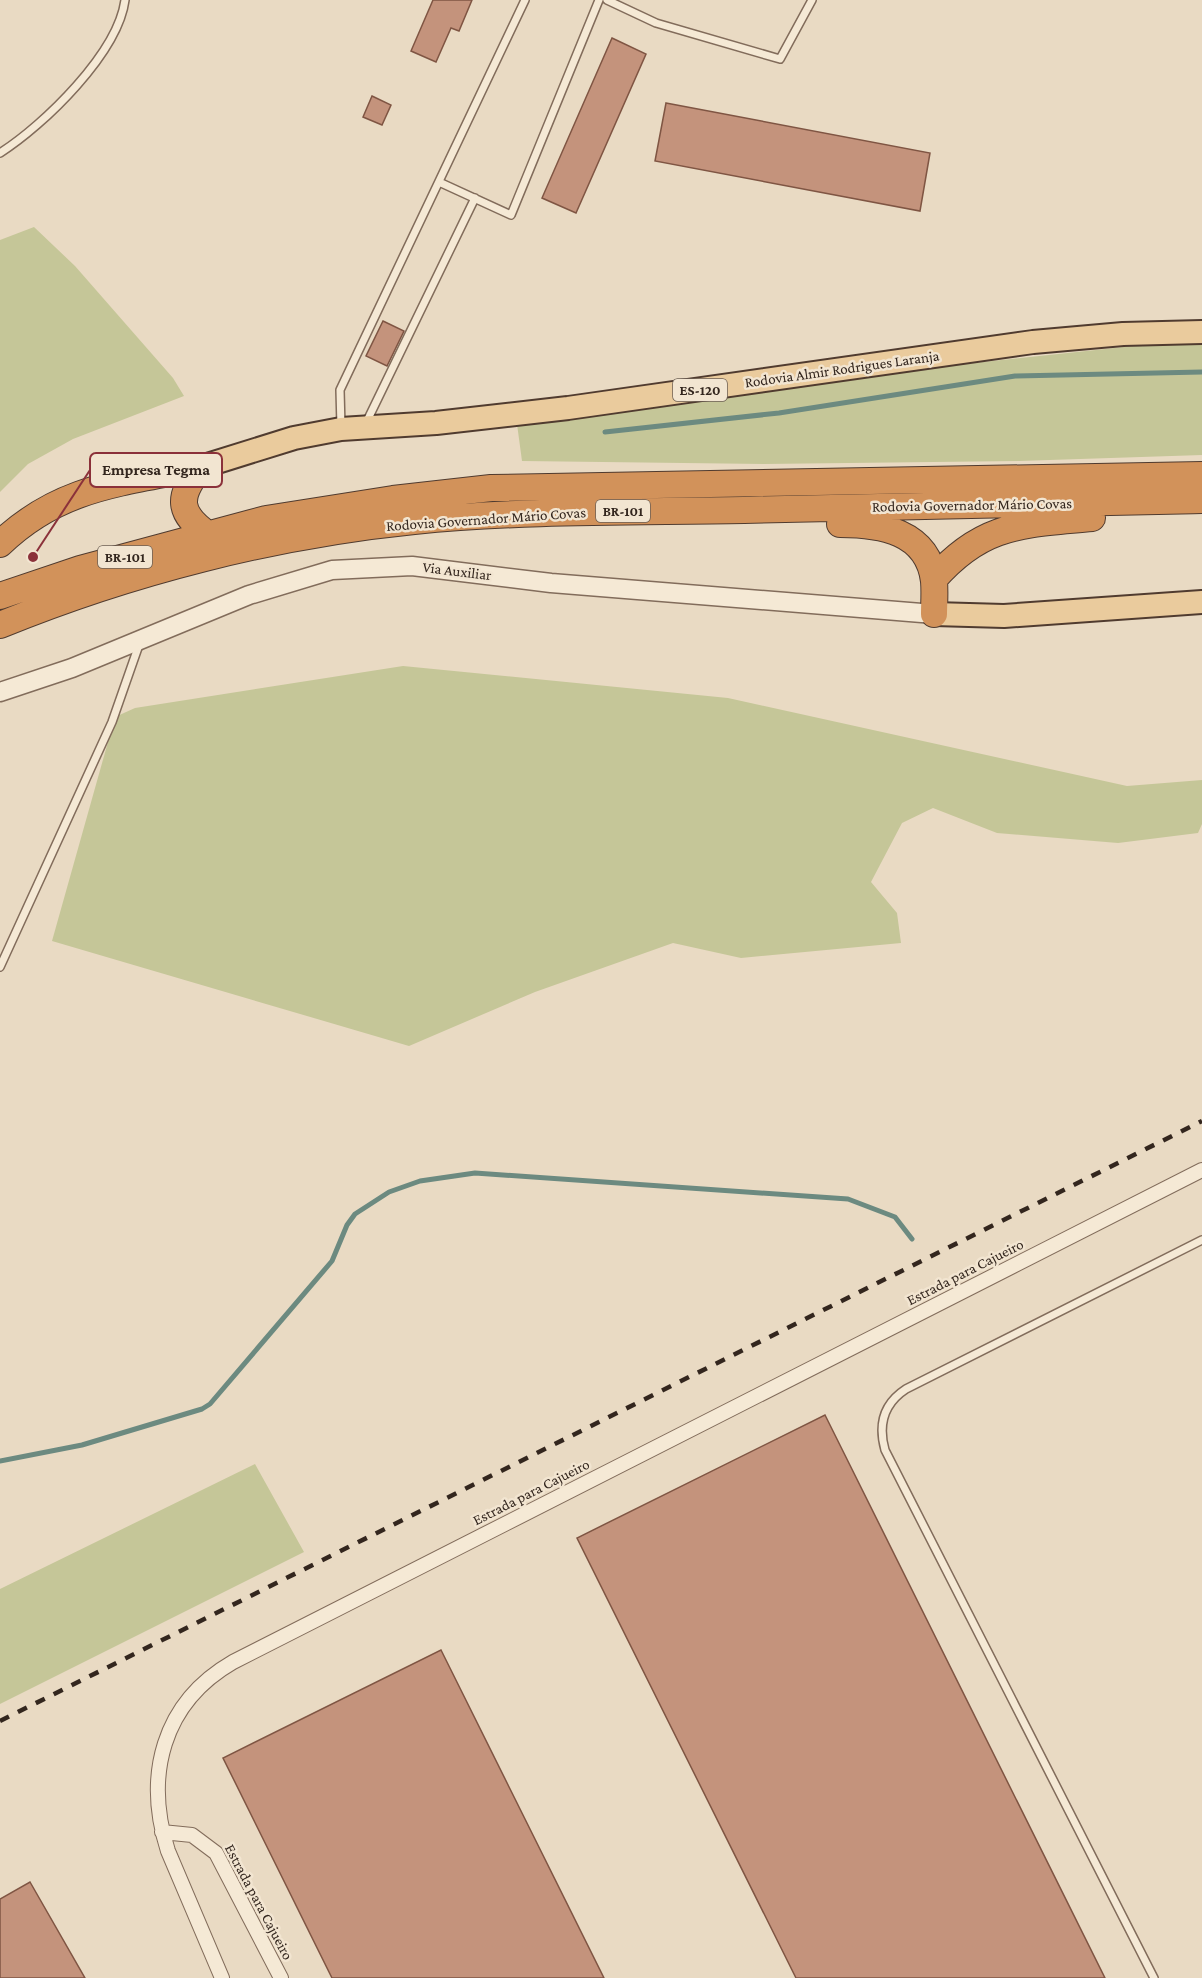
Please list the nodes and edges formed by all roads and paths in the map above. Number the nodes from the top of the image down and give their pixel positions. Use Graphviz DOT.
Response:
graph roads {
  1 [pos="124,0"];
  2 [pos="525,0"];
  3 [pos="599,0"];
  4 [pos="607,0"];
  5 [pos="812,0"];
  6 [pos="0,153"];
  7 [pos="439,182"];
  8 [pos="475,198"];
  9 [pos="1202,332"];
  10 [pos="364,428"];
  11 [pos="341,429"];
  12 [pos="201,467"];
  13 [pos="1202,475"];
  14 [pos="1202,501"];
  15 [pos="712,510"];
  16 [pos="210,536"];
  17 [pos="0,544"];
  18 [pos="934,579"];
  19 [pos="0,596"];
  20 [pos="1202,602"];
  21 [pos="934,614"];
  22 [pos="0,625"];
  23 [pos="140,640"];
  24 [pos="0,692"];
  25 [pos="0,968"];
  26 [pos="1202,1170"];
  27 [pos="1202,1240"];
  28 [pos="162,1832"];
  29 [pos="222,1978"];
  30 [pos="281,1978"];
  31 [pos="1154,1978"];
  1 -- 6 [label="lane"];
  2 -- 7 [label="lane"];
  3 -- 8 [label="lane"];
  4 -- 5 [label="lane"];
  7 -- 8 [label="lane"];
  7 -- 11 [label="lane"];
  8 -- 10 [label="lane"];
  9 -- 10 [label="main road, Rodovia Almir Rodrigues Laranja / ES-120"];
  10 -- 11 [label="main road, Rodovia Almir Rodrigues Laranja / ES-120"];
  11 -- 12 [label="main road, Rodovia Almir Rodrigues Laranja / ES-120"];
  12 -- 16 [label="highway"];
  12 -- 17 [label="highway"];
  13 -- 16 [label="highway, Rodovia Governador Mário Covas / BR-101"];
  14 -- 15 [label="highway, Rodovia Governador Mário Covas / BR-101"];
  14 -- 18 [label="highway"];
  15 -- 18 [label="highway"];
  15 -- 22 [label="highway, Rodovia Governador Mário Covas / BR-101"];
  16 -- 19 [label="highway, Rodovia Governador Mário Covas / BR-101"];
  18 -- 21 [label="highway"];
  20 -- 21 [label="main road"];
  21 -- 23 [label="street, Via Auxiliar"];
  23 -- 24 [label="street, Via Auxiliar"];
  23 -- 25 [label="lane"];
  26 -- 28 [label="street, Estrada para Cajueiro"];
  27 -- 31 [label="lane"];
  28 -- 29 [label="street"];
  28 -- 30 [label="street, Estrada para Cajueiro"];
}
